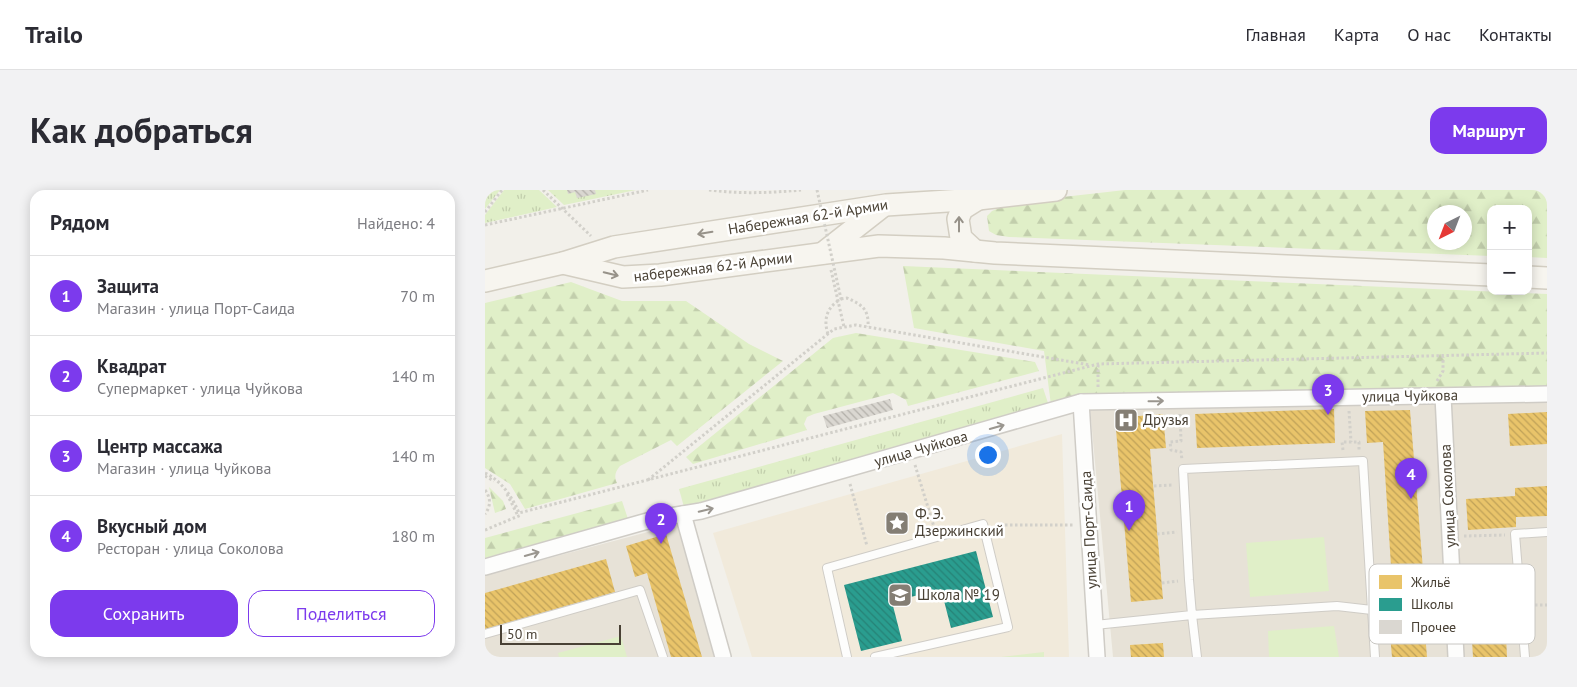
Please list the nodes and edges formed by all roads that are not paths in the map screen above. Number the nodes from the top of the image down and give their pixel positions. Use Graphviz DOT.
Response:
graph roads {
  1 [pos="1056,190"];
  2 [pos="977,199"];
  3 [pos="886,205"];
  4 [pos="813,216"];
  5 [pos="850,231"];
  6 [pos="651,241"];
  7 [pos="879,246"];
  8 [pos="975,251"];
  9 [pos="826,261"];
  10 [pos="563,263"];
  11 [pos="1487,275"];
  12 [pos="660,276"];
  13 [pos="1532,277"];
  14 [pos="1547,278"];
  15 [pos="485,280"];
  16 [pos="1547,394"];
  17 [pos="1443,396"];
  18 [pos="1081,402"];
  19 [pos="683,514"];
  20 [pos="1547,532"];
  21 [pos="1369,564"];
  22 [pos="1451,564"];
  23 [pos="1517,564"];
  24 [pos="485,567"];
  25 [pos="1369,610"];
  26 [pos="1193,615"];
  27 [pos="1095,625"];
  28 [pos="485,634"];
  29 [pos="1374,644"];
  30 [pos="1455,644"];
  31 [pos="1524,644"];
  32 [pos="663,657"];
  33 [pos="723,657"];
  34 [pos="847,657"];
  35 [pos="875,657"];
  36 [pos="1097,657"];
  37 [pos="1197,657"];
  38 [pos="1375,657"];
  39 [pos="1456,657"];
  40 [pos="1525,657"];
  1 -- 2 [label="main road, Набережная 62-й Армии"];
  2 -- 3 [label="main road, Набережная 62-й Армии"];
  8 -- 2 [label="main road, one-way"];
  3 -- 4 [label="main road, Набережная 62-й Армии"];
  3 -- 5 [label="main road"];
  4 -- 5 [label="main road"];
  4 -- 6 [label="main road, Набережная 62-й Армии, one-way"];
  5 -- 7 [label="main road"];
  5 -- 9 [label="main road"];
  6 -- 10 [label="main road, Набережная 62-й Армии"];
  6 -- 12 [label="main road"];
  7 -- 8 [label="main road, набережная 62-й Армии"];
  7 -- 9 [label="main road, набережная 62-й Армии"];
  8 -- 11 [label="main road, набережная 62-й Армии"];
  9 -- 12 [label="main road, набережная 62-й Армии"];
  10 -- 12 [label="main road, набережная 62-й Армии, one-way"];
  10 -- 15 [label="main road, набережная 62-й Армии"];
  13 -- 14 [label="main road"];
  16 -- 17 [label="street, улица Чуйкова"];
  18 -- 17 [label="street, улица Чуйкова, one-way"];
  17 -- 22 [label="street, улица Соколова"];
  19 -- 18 [label="street, улица Чуйкова, one-way"];
  18 -- 27 [label="street, улица Порт-Саида"];
  24 -- 19 [label="street, улица Чуйкова, one-way"];
  19 -- 33 [label="street"];
  20 -- 23 [label="lane"];
  21 -- 26 [label="lane"];
  25 -- 26 [label="lane"];
  26 -- 27 [label="lane"];
  26 -- 37 [label="lane"];
  27 -- 36 [label="street, улица Порт-Саида"];
  28 -- 32 [label="lane"];
  29 -- 38 [label="lane"];
  30 -- 39 [label="street, улица Соколова"];
  31 -- 40 [label="lane"];
  34 -- 35 [label="lane"];
}
